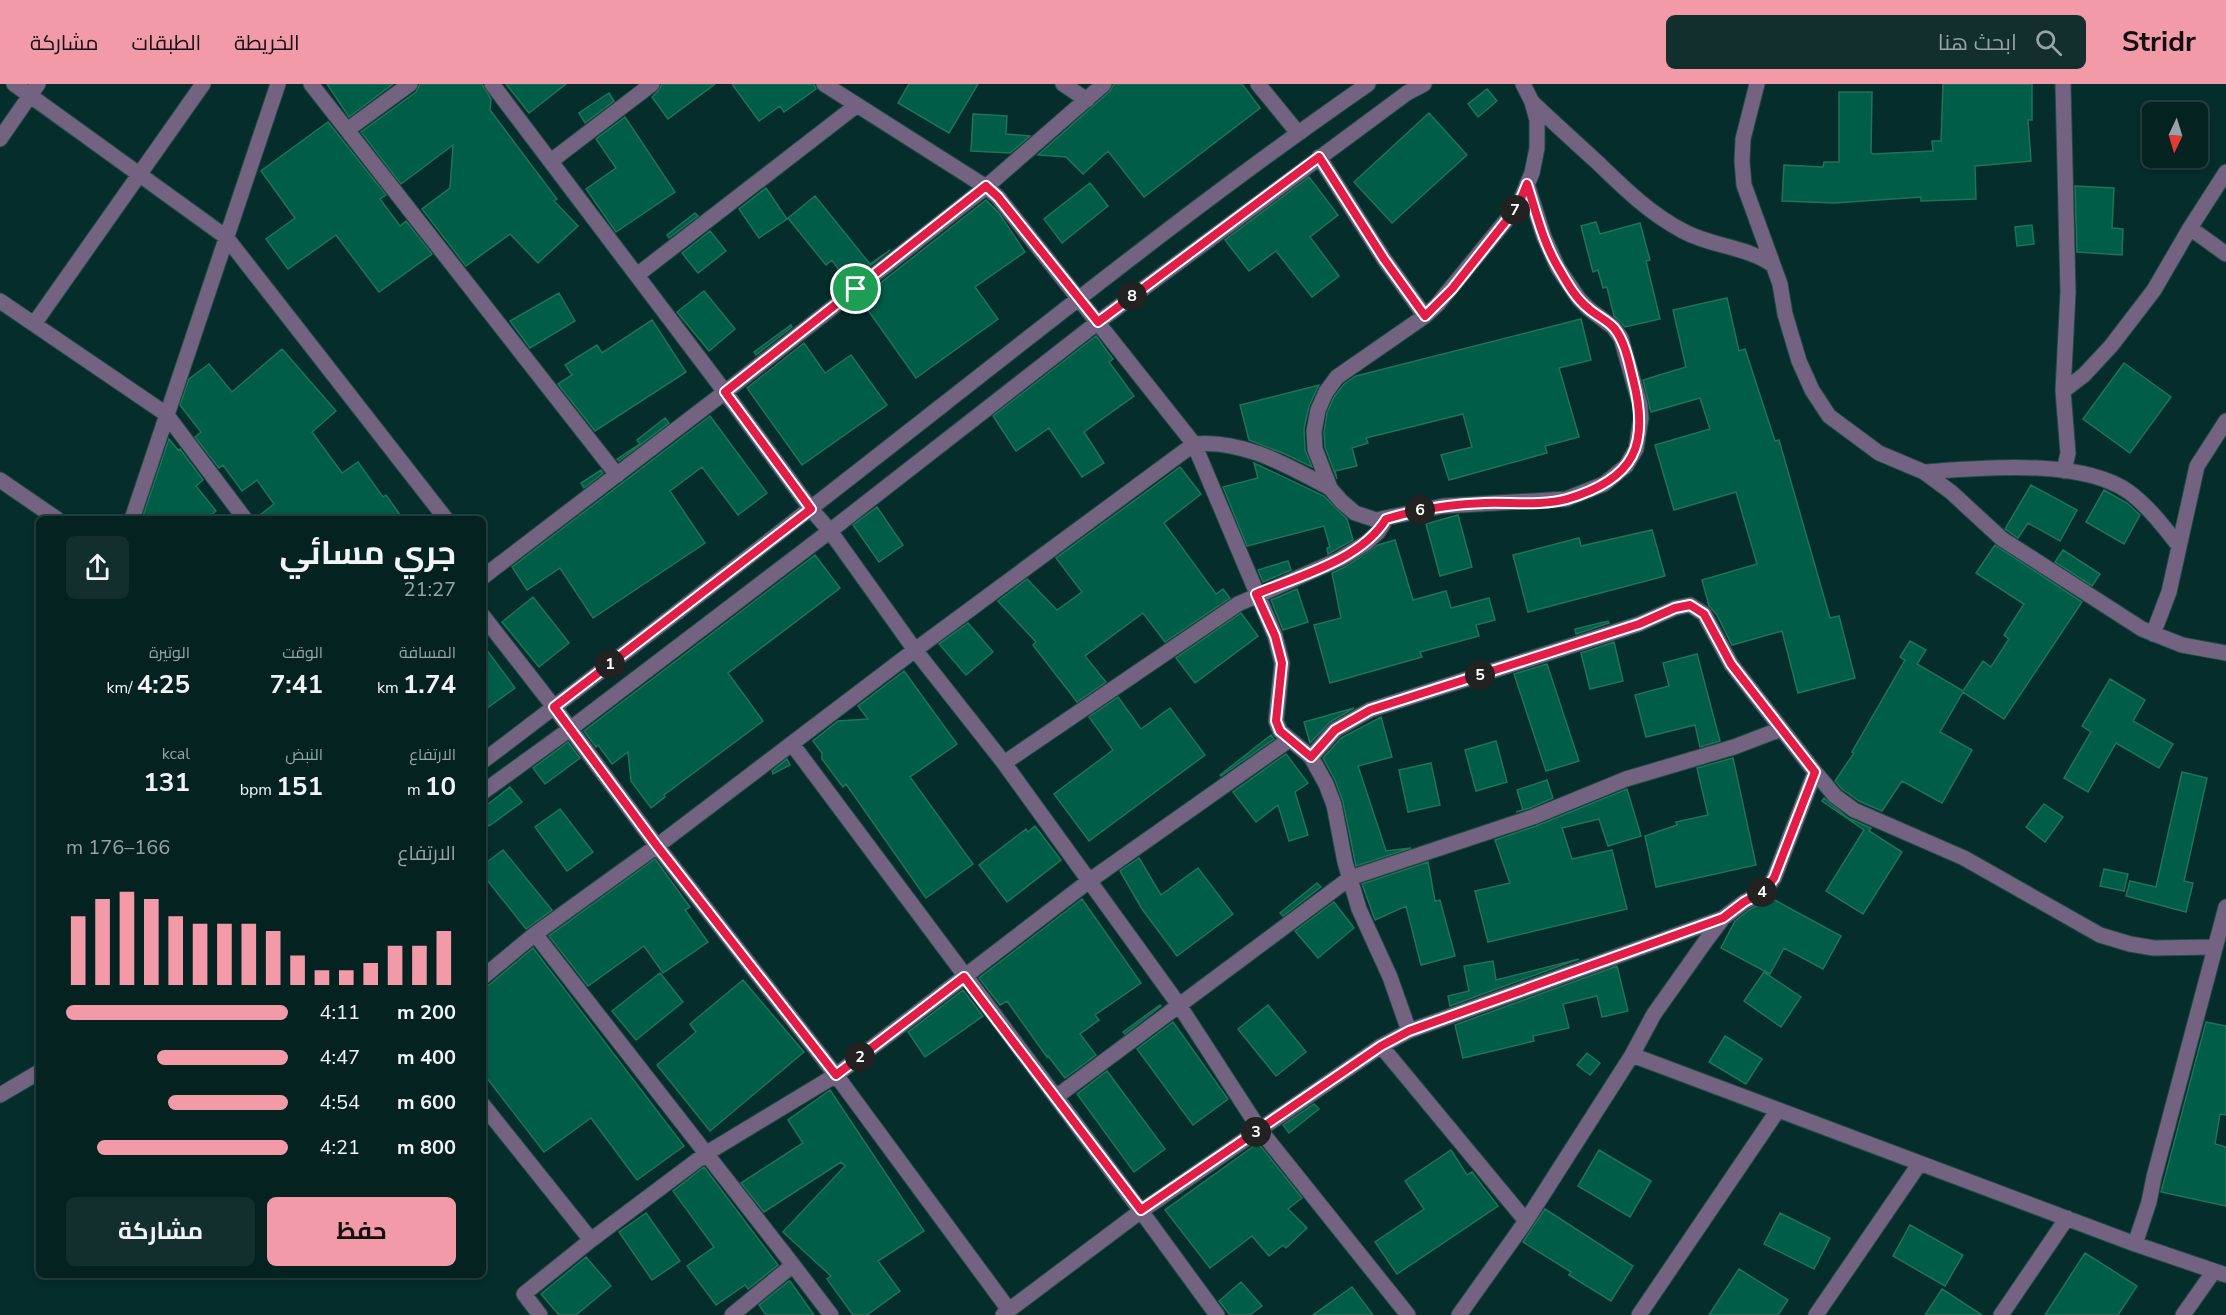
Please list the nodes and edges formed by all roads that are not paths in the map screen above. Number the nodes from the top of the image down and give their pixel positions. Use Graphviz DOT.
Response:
graph roads {
  1 [pos="14,84"];
  2 [pos="203,84"];
  3 [pos="278,84"];
  4 [pos="311,84"];
  5 [pos="410,84"];
  6 [pos="492,84"];
  7 [pos="652,84"];
  8 [pos="824,84"];
  9 [pos="1063,84"];
  10 [pos="1104,84"];
  11 [pos="1258,84"];
  12 [pos="1368,84"];
  13 [pos="1424,84"];
  14 [pos="1523,84"];
  15 [pos="1757,84"];
  16 [pos="2063,84"];
  17 [pos="34,90"];
  18 [pos="1087,100"];
  19 [pos="1532,102"];
  20 [pos="857,105"];
  21 [pos="347,130"];
  22 [pos="1298,133"];
  23 [pos="0,139"];
  24 [pos="1319,157"];
  25 [pos="551,161"];
  26 [pos="2226,172"];
  27 [pos="139,175"];
  28 [pos="1527,184"];
  29 [pos="986,186"];
  30 [pos="2190,228"];
  31 [pos="226,237"];
  32 [pos="2226,254"];
  33 [pos="1773,265"];
  34 [pos="637,275"];
  35 [pos="1079,298"];
  36 [pos="0,300"];
  37 [pos="1425,316"];
  38 [pos="1098,322"];
  39 [pos="34,324"];
  40 [pos="2063,391"];
  41 [pos="725,392"];
  42 [pos="166,414"];
  43 [pos="2226,421"];
  44 [pos="1194,444"];
  45 [pos="2064,471"];
  46 [pos="1924,472"];
  47 [pos="617,475"];
  48 [pos="0,480"];
  49 [pos="1330,488"];
  50 [pos="811,509"];
  51 [pos="53,516"];
  52 [pos="133,516"];
  53 [pos="243,516"];
  54 [pos="444,516"];
  55 [pos="1386,519"];
  56 [pos="830,531"];
  57 [pos="2180,546"];
  58 [pos="486,571"];
  59 [pos="1256,594"];
  60 [pos="486,620"];
  61 [pos="2153,634"];
  62 [pos="915,650"];
  63 [pos="2226,653"];
  64 [pos="554,707"];
  65 [pos="570,729"];
  66 [pos="1782,729"];
  67 [pos="1289,740"];
  68 [pos="792,744"];
  69 [pos="1311,757"];
  70 [pos="486,759"];
  71 [pos="1004,763"];
  72 [pos="1815,772"];
  73 [pos="486,790"];
  74 [pos="657,846"];
  75 [pos="1350,878"];
  76 [pos="1089,881"];
  77 [pos="2226,907"];
  78 [pos="1723,918"];
  79 [pos="536,934"];
  80 [pos="2215,947"];
  81 [pos="486,975"];
  82 [pos="964,977"];
  83 [pos="1179,1005"];
  84 [pos="1409,1031"];
  85 [pos="1381,1046"];
  86 [pos="1632,1055"];
  87 [pos="36,1074"];
  88 [pos="836,1075"];
  89 [pos="0,1095"];
  90 [pos="1056,1097"];
  91 [pos="486,1109"];
  92 [pos="1778,1110"];
  93 [pos="1260,1130"];
  94 [pos="707,1153"];
  95 [pos="1920,1163"];
  96 [pos="1141,1210"];
  97 [pos="2067,1218"];
  98 [pos="1526,1221"];
  99 [pos="591,1240"];
  100 [pos="2135,1244"];
  101 [pos="794,1265"];
  102 [pos="2220,1273"];
  103 [pos="1006,1312"];
  104 [pos="540,1315"];
  105 [pos="732,1315"];
  106 [pos="831,1315"];
  107 [pos="1217,1315"];
  108 [pos="1408,1315"];
  109 [pos="1460,1315"];
  110 [pos="1639,1315"];
  111 [pos="1816,1315"];
  112 [pos="2001,1315"];
  113 [pos="2183,1315"];
  1 -- 17 [label="street"];
  2 -- 27 [label="street"];
  3 -- 31 [label="street"];
  4 -- 21 [label="street"];
  5 -- 21 [label="street"];
  6 -- 25 [label="street"];
  7 -- 25 [label="street"];
  8 -- 20 [label="street"];
  9 -- 18 [label="street"];
  10 -- 18 [label="street"];
  11 -- 22 [label="street"];
  12 -- 22 [label="street"];
  13 -- 24 [label="street"];
  14 -- 19 [label="street"];
  15 -- 33 [label="street"];
  16 -- 40 [label="street"];
  17 -- 23 [label="street"];
  17 -- 27 [label="street"];
  18 -- 29 [label="street"];
  19 -- 28 [label="street"];
  19 -- 33 [label="street"];
  20 -- 29 [label="street"];
  20 -- 34 [label="street"];
  21 -- 47 [label="street"];
  22 -- 35 [label="street"];
  24 -- 37 [label="street"];
  24 -- 38 [label="street"];
  25 -- 34 [label="street"];
  26 -- 30 [label="street"];
  27 -- 31 [label="street"];
  27 -- 39 [label="street"];
  28 -- 37 [label="street"];
  28 -- 55 [label="street"];
  29 -- 35 [label="street"];
  29 -- 41 [label="street"];
  30 -- 32 [label="street"];
  30 -- 40 [label="street"];
  31 -- 42 [label="street"];
  31 -- 54 [label="street"];
  33 -- 46 [label="street"];
  34 -- 41 [label="street"];
  35 -- 38 [label="street"];
  35 -- 50 [label="street"];
  36 -- 39 [label="street"];
  37 -- 49 [label="street"];
  38 -- 44 [label="street"];
  38 -- 56 [label="street"];
  39 -- 42 [label="street"];
  40 -- 45 [label="street"];
  41 -- 47 [label="street"];
  41 -- 50 [label="street"];
  42 -- 52 [label="street"];
  42 -- 53 [label="street"];
  43 -- 57 [label="street"];
  44 -- 49 [label="street"];
  44 -- 59 [label="street"];
  44 -- 62 [label="street"];
  45 -- 46 [label="street"];
  45 -- 57 [label="street"];
  46 -- 61 [label="street"];
  47 -- 58 [label="street"];
  48 -- 51 [label="street"];
  49 -- 55 [label="street"];
  50 -- 56 [label="street"];
  50 -- 64 [label="street"];
  55 -- 59 [label="street"];
  56 -- 62 [label="street"];
  56 -- 65 [label="street"];
  57 -- 61 [label="street"];
  59 -- 67 [label="street"];
  59 -- 71 [label="street"];
  60 -- 64 [label="street"];
  61 -- 63 [label="street"];
  62 -- 68 [label="street"];
  62 -- 71 [label="street"];
  64 -- 65 [label="street"];
  64 -- 70 [label="street"];
  65 -- 73 [label="street"];
  65 -- 74 [label="street"];
  66 -- 69 [label="street"];
  66 -- 72 [label="street"];
  66 -- 75 [label="street"];
  67 -- 69 [label="street"];
  67 -- 76 [label="street"];
  68 -- 74 [label="street"];
  68 -- 82 [label="street"];
  69 -- 75 [label="street"];
  71 -- 76 [label="street"];
  72 -- 78 [label="street"];
  72 -- 80 [label="street"];
  74 -- 79 [label="street"];
  74 -- 88 [label="street"];
  75 -- 83 [label="street"];
  75 -- 84 [label="street"];
  76 -- 82 [label="street"];
  76 -- 83 [label="street"];
  77 -- 80 [label="street"];
  78 -- 84 [label="street"];
  78 -- 86 [label="street"];
  79 -- 81 [label="street"];
  79 -- 94 [label="street"];
  80 -- 100 [label="street"];
  82 -- 88 [label="street"];
  82 -- 90 [label="street"];
  83 -- 90 [label="street"];
  83 -- 93 [label="street"];
  84 -- 85 [label="street"];
  85 -- 93 [label="street"];
  85 -- 98 [label="street"];
  86 -- 92 [label="street"];
  86 -- 98 [label="street"];
  87 -- 89 [label="street"];
  88 -- 94 [label="street"];
  88 -- 103 [label="street"];
  90 -- 96 [label="street"];
  91 -- 99 [label="street"];
  92 -- 95 [label="street"];
  92 -- 110 [label="street"];
  93 -- 96 [label="street"];
  93 -- 108 [label="street"];
  94 -- 99 [label="street"];
  94 -- 101 [label="street"];
  95 -- 97 [label="street"];
  95 -- 111 [label="street"];
  96 -- 103 [label="street"];
  96 -- 107 [label="street"];
  97 -- 100 [label="street"];
  97 -- 112 [label="street"];
  98 -- 109 [label="street"];
  99 -- 104 [label="street"];
  100 -- 102 [label="street"];
  101 -- 105 [label="street"];
  101 -- 106 [label="street"];
  102 -- 113 [label="street"];
}
